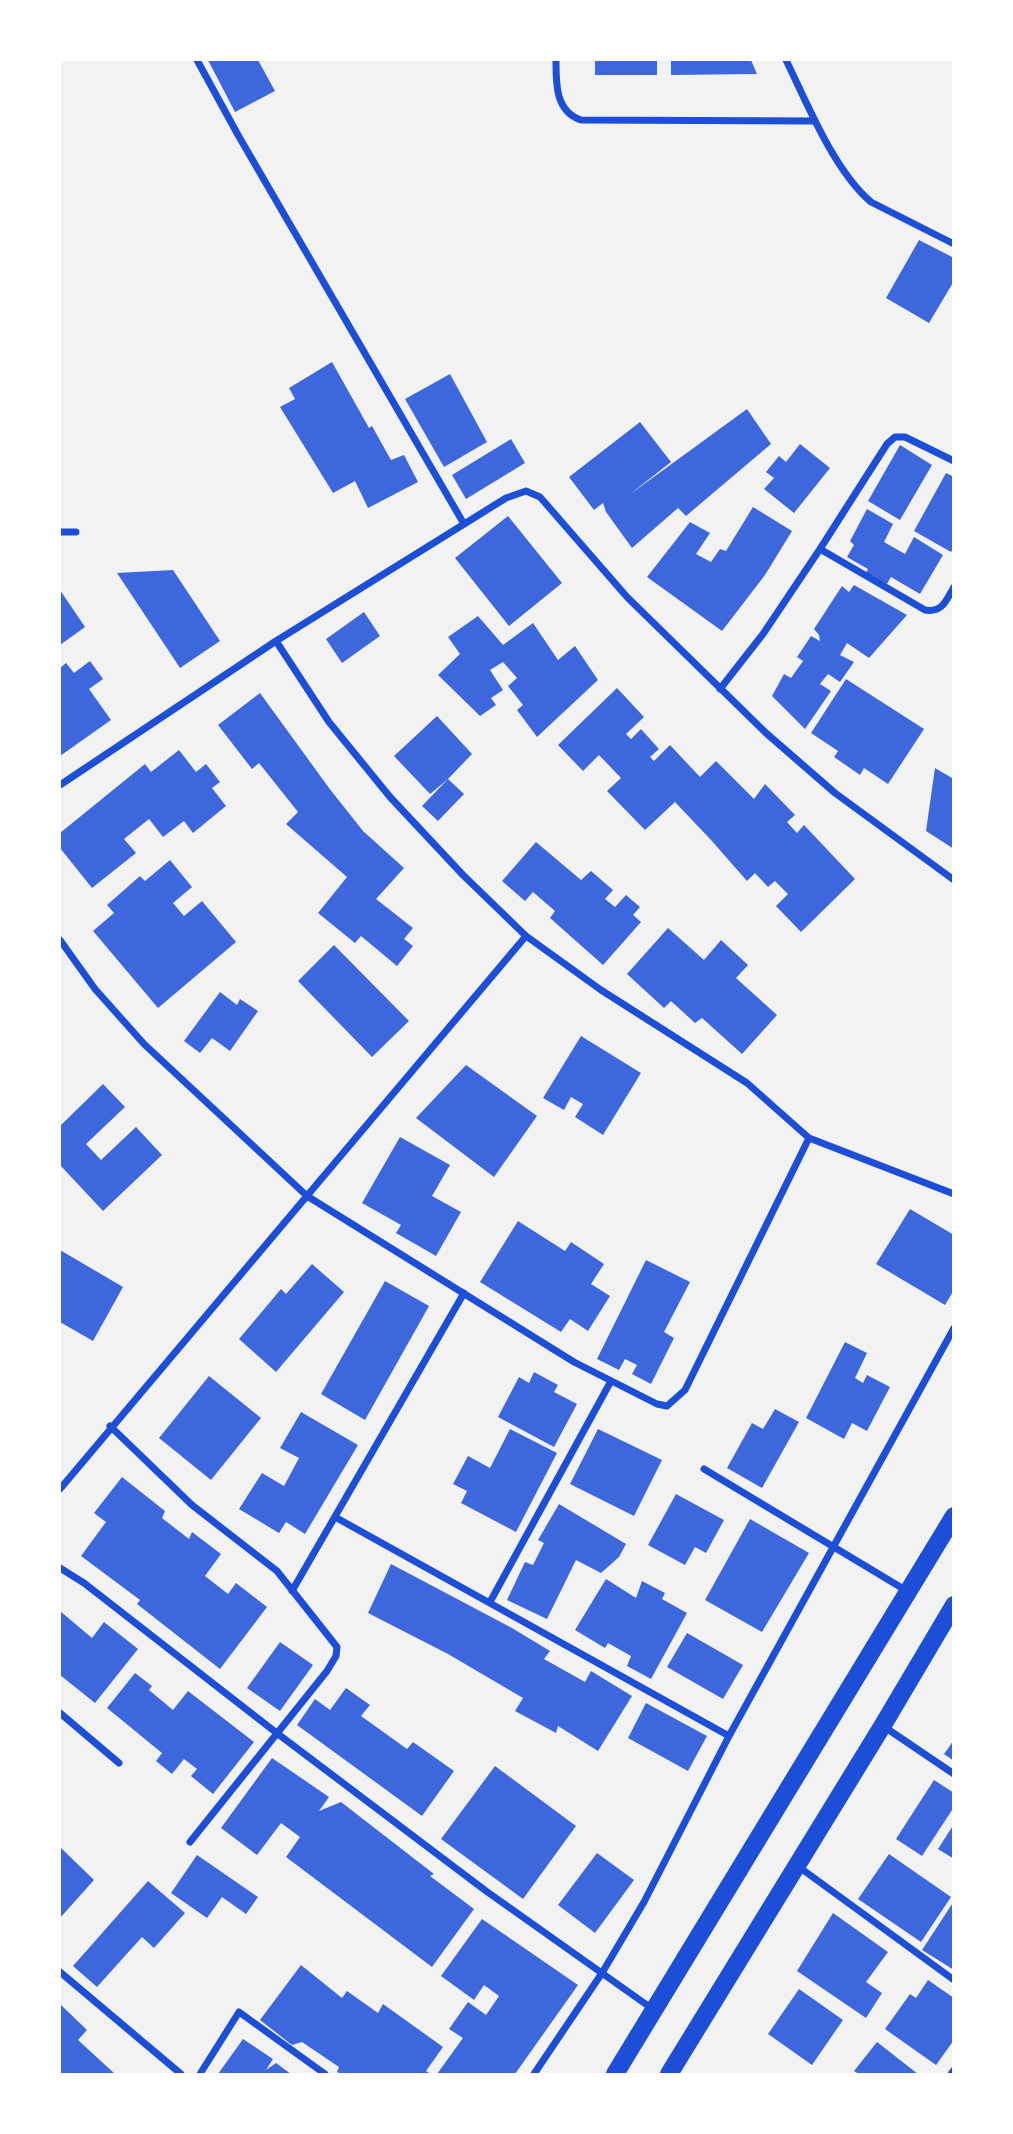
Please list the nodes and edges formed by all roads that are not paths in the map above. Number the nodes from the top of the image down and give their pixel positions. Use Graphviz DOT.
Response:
graph roads {
  1 [pos="197,60"];
  2 [pos="556,60"];
  3 [pos="786,60"];
  4 [pos="815,121"];
  5 [pos="954,244"];
  6 [pos="954,461"];
  7 [pos="464,524"];
  8 [pos="60,532"];
  9 [pos="76,532"];
  10 [pos="820,549"];
  11 [pos="954,587"];
  12 [pos="275,641"];
  13 [pos="720,689"];
  14 [pos="60,785"];
  15 [pos="954,880"];
  16 [pos="526,936"];
  17 [pos="60,940"];
  18 [pos="809,1138"];
  19 [pos="954,1194"];
  20 [pos="307,1196"];
  21 [pos="464,1293"];
  22 [pos="954,1328"];
  23 [pos="611,1381"];
  24 [pos="110,1426"];
  25 [pos="704,1469"];
  26 [pos="60,1489"];
  27 [pos="954,1516"];
  28 [pos="335,1517"];
  29 [pos="833,1546"];
  30 [pos="60,1568"];
  31 [pos="292,1591"];
  32 [pos="908,1591"];
  33 [pos="490,1602"];
  34 [pos="954,1605"];
  35 [pos="60,1713"];
  36 [pos="883,1726"];
  37 [pos="278,1734"];
  38 [pos="729,1736"];
  39 [pos="119,1763"];
  40 [pos="954,1774"];
  41 [pos="190,1842"];
  42 [pos="797,1866"];
  43 [pos="60,1972"];
  44 [pos="602,1973"];
  45 [pos="954,1980"];
  46 [pos="655,2011"];
  47 [pos="181,2074"];
  48 [pos="200,2074"];
  49 [pos="325,2074"];
  50 [pos="534,2074"];
  51 [pos="615,2074"];
  52 [pos="669,2074"];
  1 -- 7 [label="street"];
  2 -- 4 [label="street"];
  3 -- 4 [label="street"];
  4 -- 5 [label="street"];
  6 -- 10 [label="street"];
  7 -- 12 [label="street"];
  7 -- 13 [label="street"];
  8 -- 9 [label="street"];
  10 -- 11 [label="street"];
  10 -- 13 [label="street"];
  12 -- 14 [label="street"];
  12 -- 16 [label="street"];
  13 -- 15 [label="street"];
  16 -- 18 [label="street"];
  16 -- 20 [label="street"];
  17 -- 20 [label="street"];
  18 -- 19 [label="street"];
  18 -- 23 [label="street"];
  20 -- 21 [label="street"];
  20 -- 24 [label="street"];
  21 -- 23 [label="street"];
  21 -- 28 [label="street"];
  22 -- 29 [label="street"];
  23 -- 33 [label="street"];
  24 -- 26 [label="street"];
  24 -- 31 [label="street"];
  25 -- 29 [label="street"];
  27 -- 32 [label="main road"];
  28 -- 31 [label="street"];
  28 -- 33 [label="street"];
  29 -- 32 [label="street"];
  29 -- 38 [label="street"];
  30 -- 37 [label="street"];
  31 -- 37 [label="street"];
  32 -- 46 [label="main road"];
  33 -- 38 [label="street"];
  34 -- 36 [label="main road"];
  35 -- 39 [label="street"];
  36 -- 40 [label="street"];
  36 -- 42 [label="main road"];
  37 -- 41 [label="street"];
  37 -- 44 [label="street"];
  38 -- 44 [label="street"];
  42 -- 45 [label="street"];
  42 -- 52 [label="main road"];
  43 -- 47 [label="street"];
  44 -- 46 [label="street"];
  44 -- 50 [label="street"];
  46 -- 51 [label="main road"];
  48 -- 49 [label="street"];
}
